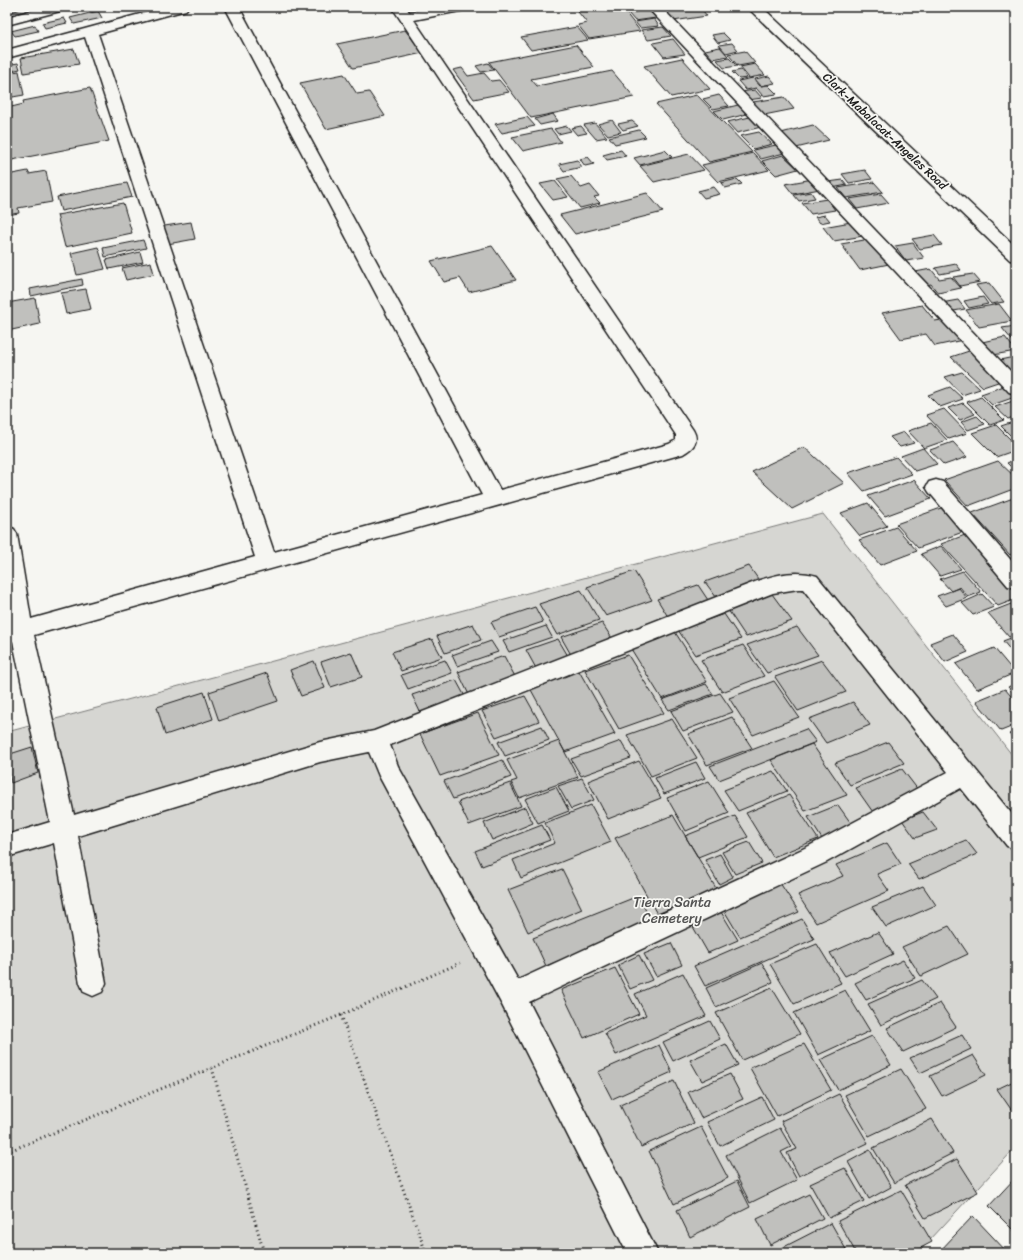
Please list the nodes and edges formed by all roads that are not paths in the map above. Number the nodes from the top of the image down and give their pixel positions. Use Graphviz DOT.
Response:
graph roads {
  1 [pos="59,7"];
  2 [pos="181,7"];
  3 [pos="232,7"];
  4 [pos="460,7"];
  5 [pos="654,7"];
  6 [pos="754,7"];
  7 [pos="402,12"];
  8 [pos="7,21"];
  9 [pos="90,32"];
  10 [pos="7,54"];
  11 [pos="1016,256"];
  12 [pos="1016,388"];
  13 [pos="936,487"];
  14 [pos="495,500"];
  15 [pos="7,534"];
  16 [pos="267,562"];
  17 [pos="1016,580"];
  18 [pos="14,632"];
  19 [pos="376,740"];
  20 [pos="964,775"];
  21 [pos="64,828"];
  22 [pos="1016,838"];
  23 [pos="7,846"];
  24 [pos="93,983"];
  25 [pos="512,996"];
  26 [pos="643,1253"];
  1 -- 8 [label="street"];
  2 -- 9 [label="street"];
  3 -- 14 [label="street"];
  4 -- 7 [label="street"];
  5 -- 12 [label="street"];
  6 -- 11 [label="street, Clark-Mabalacat-Angeles Road"];
  7 -- 14 [label="street"];
  9 -- 10 [label="street"];
  9 -- 16 [label="street"];
  13 -- 17 [label="street"];
  14 -- 16 [label="street"];
  15 -- 18 [label="street"];
  16 -- 18 [label="street"];
  18 -- 21 [label="street"];
  19 -- 20 [label="street"];
  19 -- 21 [label="street"];
  19 -- 25 [label="street"];
  20 -- 22 [label="street"];
  20 -- 25 [label="street"];
  21 -- 23 [label="street"];
  21 -- 24 [label="street"];
  25 -- 26 [label="street"];
}
